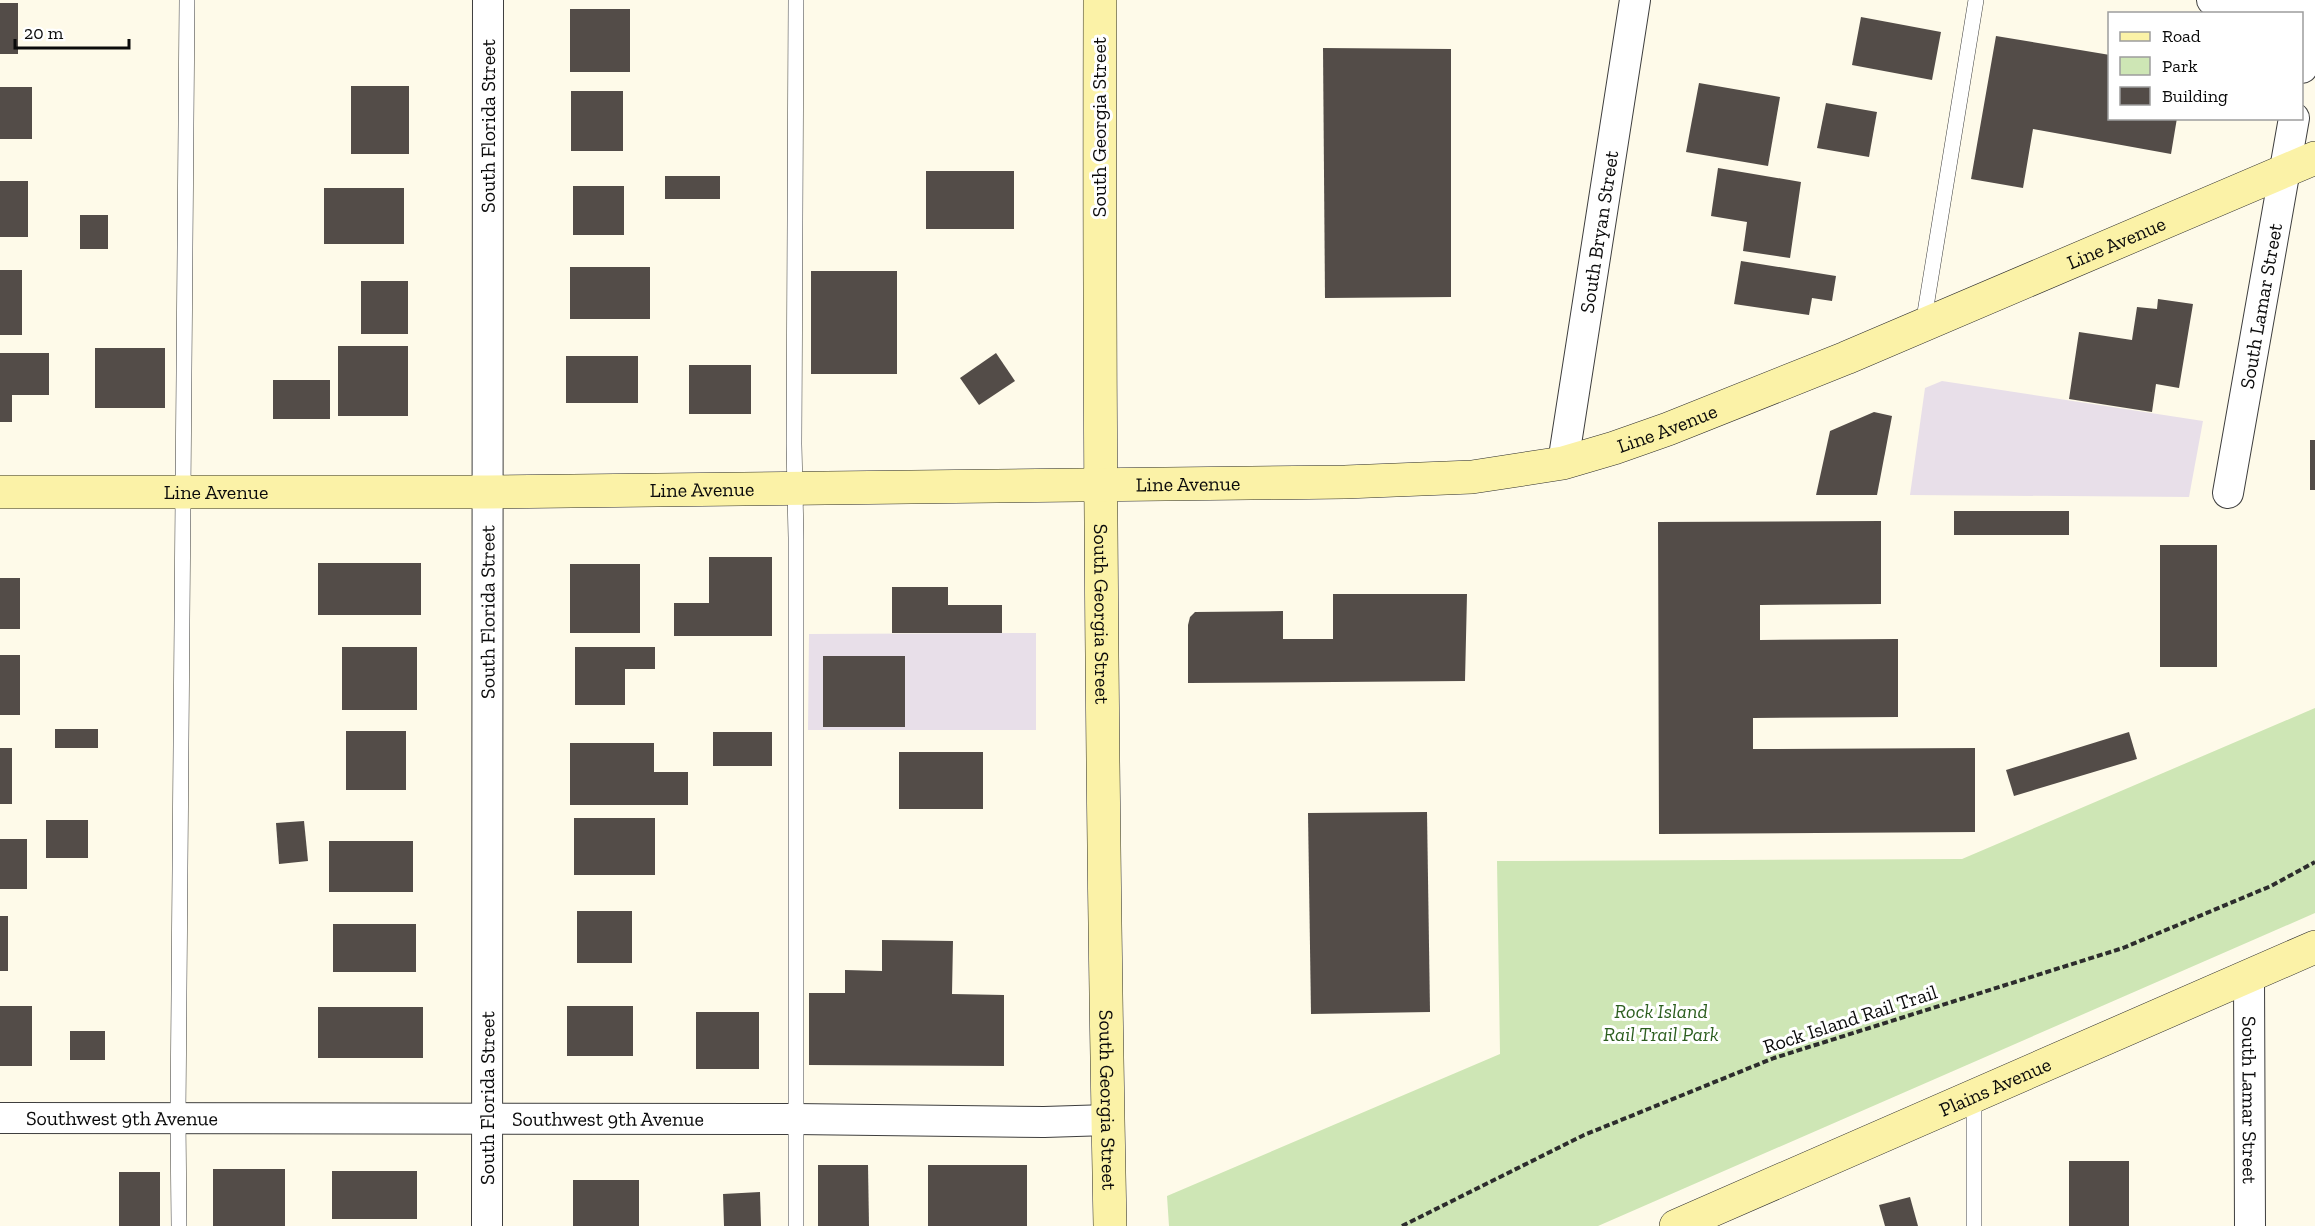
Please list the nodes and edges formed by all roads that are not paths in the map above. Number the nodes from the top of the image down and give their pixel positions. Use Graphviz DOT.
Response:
graph roads {
  1 [pos="187,0"];
  2 [pos="488,0"];
  3 [pos="796,0"];
  4 [pos="1100,0"];
  5 [pos="1635,0"];
  6 [pos="1976,0"];
  7 [pos="2212,0"];
  8 [pos="2307,12"];
  9 [pos="2303,49"];
  10 [pos="2294,120"];
  11 [pos="2315,158"];
  12 [pos="2285,171"];
  13 [pos="1923,325"];
  14 [pos="1563,463"];
  15 [pos="1100,486"];
  16 [pos="795,488"];
  17 [pos="0,492"];
  18 [pos="183,492"];
  19 [pos="487,492"];
  20 [pos="2228,493"];
  21 [pos="2315,947"];
  22 [pos="2249,975"];
  23 [pos="1974,1097"];
  24 [pos="178,1117"];
  25 [pos="0,1118"];
  26 [pos="486,1118"];
  27 [pos="795,1119"];
  28 [pos="1108,1120"];
  29 [pos="1695,1222"];
  30 [pos="179,1226"];
  31 [pos="487,1226"];
  32 [pos="796,1226"];
  33 [pos="1110,1226"];
  34 [pos="1974,1226"];
  35 [pos="2250,1226"];
  1 -- 18 [label="lane"];
  2 -- 19 [label="street, South Florida Street"];
  3 -- 16 [label="lane"];
  4 -- 15 [label="main road, South Georgia Street"];
  5 -- 14 [label="street, South Bryan Street"];
  6 -- 13 [label="lane"];
  7 -- 8 [label="street"];
  8 -- 9 [label="street"];
  10 -- 12 [label="street, South Lamar Street"];
  11 -- 12 [label="main road, Line Avenue"];
  12 -- 13 [label="main road, Line Avenue"];
  12 -- 20 [label="street, South Lamar Street"];
  13 -- 14 [label="main road, Line Avenue"];
  14 -- 15 [label="main road, Line Avenue"];
  15 -- 16 [label="main road, Line Avenue"];
  15 -- 28 [label="main road, South Georgia Street"];
  16 -- 19 [label="main road, Line Avenue"];
  16 -- 27 [label="lane"];
  17 -- 18 [label="main road, Line Avenue"];
  18 -- 19 [label="main road, Line Avenue"];
  18 -- 24 [label="lane"];
  19 -- 26 [label="street, South Florida Street"];
  21 -- 22 [label="main road, Plains Avenue"];
  22 -- 23 [label="main road, Plains Avenue"];
  22 -- 35 [label="street, South Lamar Street"];
  23 -- 29 [label="main road, Plains Avenue"];
  23 -- 34 [label="lane"];
  24 -- 25 [label="street, Southwest 9th Avenue"];
  24 -- 26 [label="street, Southwest 9th Avenue"];
  24 -- 30 [label="lane"];
  26 -- 27 [label="street, Southwest 9th Avenue"];
  26 -- 31 [label="street, South Florida Street"];
  27 -- 28 [label="street, Southwest 9th Avenue"];
  27 -- 32 [label="lane"];
  28 -- 33 [label="main road, South Georgia Street"];
}
